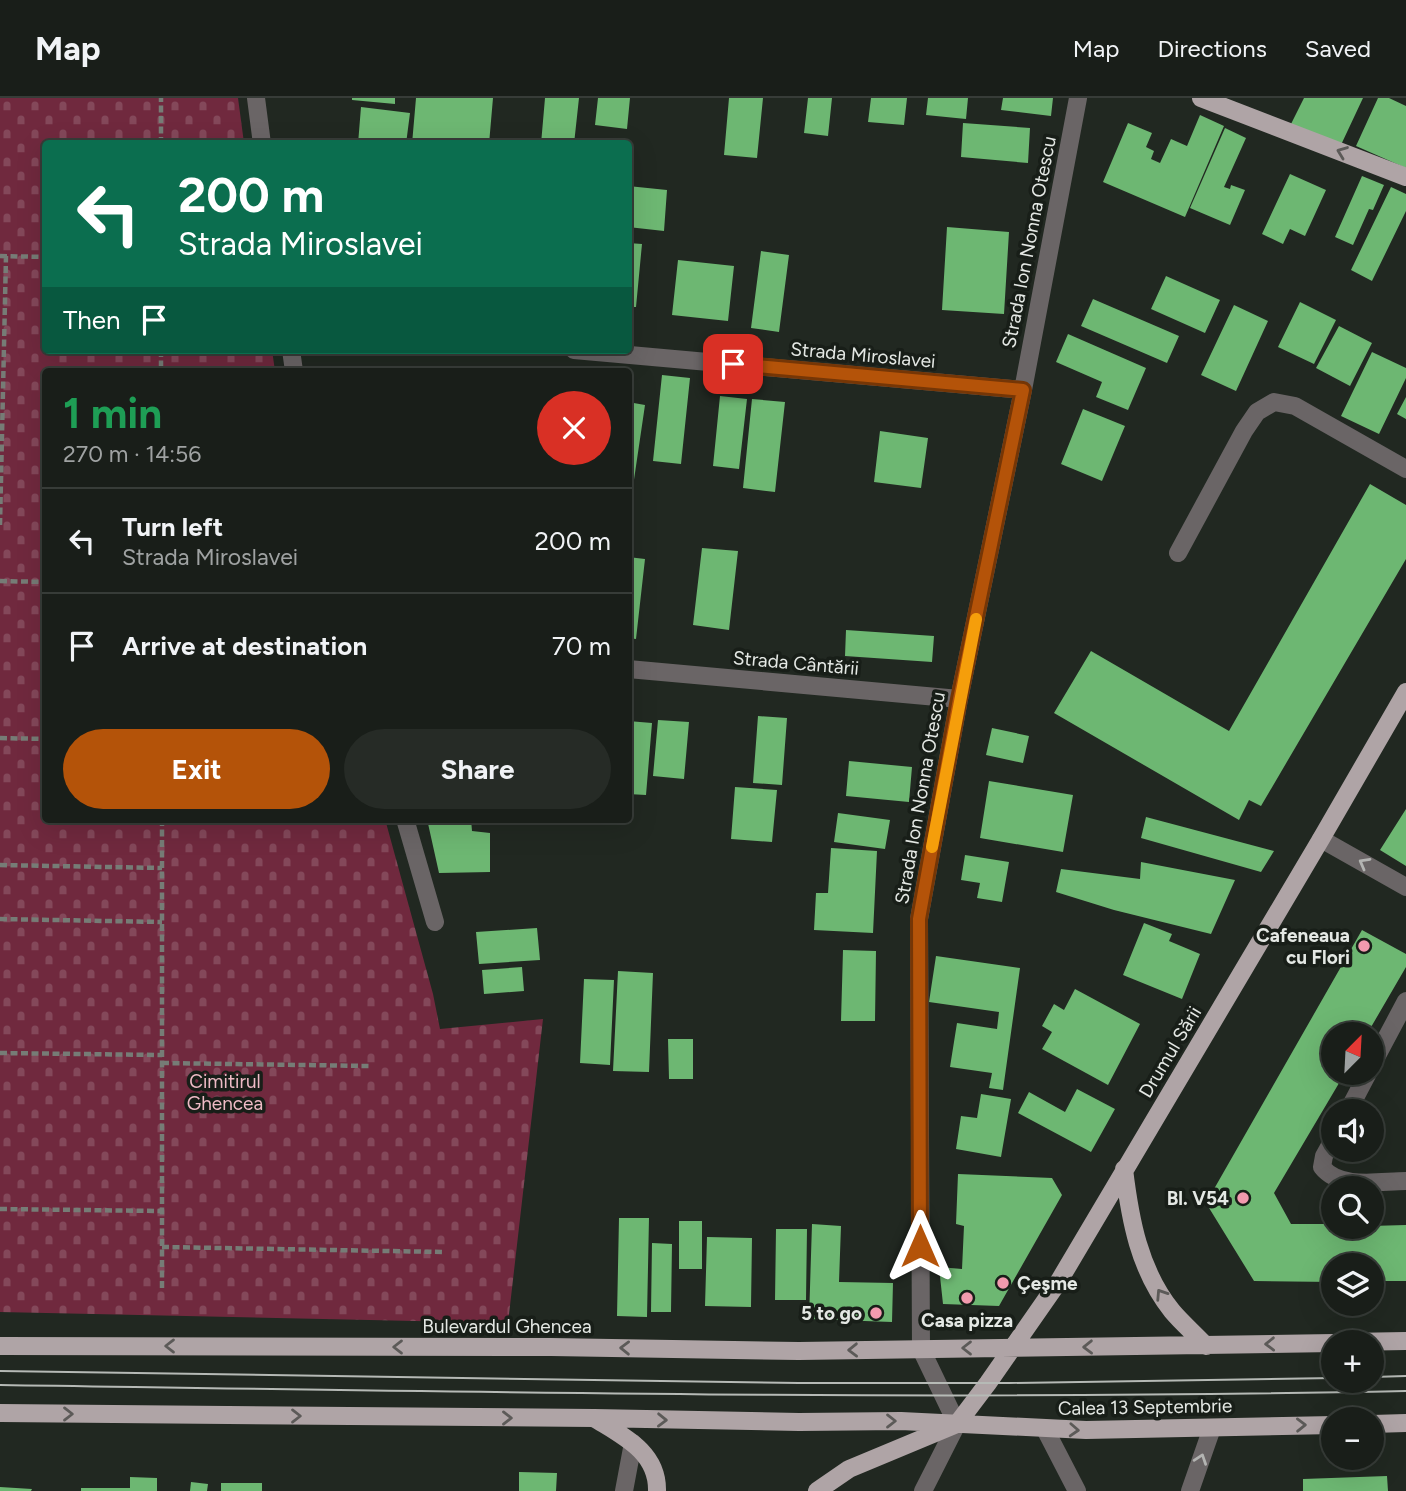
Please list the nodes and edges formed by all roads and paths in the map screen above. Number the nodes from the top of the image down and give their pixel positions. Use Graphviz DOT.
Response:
graph roads {
  1 [pos="161,98"];
  2 [pos="256,98"];
  3 [pos="1078,98"];
  4 [pos="1201,98"];
  5 [pos="161,140"];
  6 [pos="261,140"];
  7 [pos="1406,177"];
  8 [pos="3,256"];
  9 [pos="42,257"];
  10 [pos="619,354"];
  11 [pos="1023,390"];
  12 [pos="1406,469"];
  13 [pos="0,525"];
  14 [pos="1178,553"];
  15 [pos="0,581"];
  16 [pos="42,582"];
  17 [pos="632,669"];
  18 [pos="1405,695"];
  19 [pos="959,699"];
  20 [pos="0,738"];
  21 [pos="42,739"];
  22 [pos="162,823"];
  23 [pos="406,823"];
  24 [pos="1321,839"];
  25 [pos="0,865"];
  26 [pos="162,868"];
  27 [pos="1406,887"];
  28 [pos="0,919"];
  29 [pos="162,922"];
  30 [pos="435,922"];
  31 [pos="1406,1001"];
  32 [pos="1384,1042"];
  33 [pos="0,1053"];
  34 [pos="162,1055"];
  35 [pos="162,1063"];
  36 [pos="370,1066"];
  37 [pos="1323,1162"];
  38 [pos="1124,1169"];
  39 [pos="1406,1181"];
  40 [pos="0,1209"];
  41 [pos="162,1212"];
  42 [pos="162,1247"];
  43 [pos="444,1252"];
  44 [pos="162,1290"];
  45 [pos="1384,1341"];
  46 [pos="1406,1341"];
  47 [pos="1321,1343"];
  48 [pos="0,1346"];
  49 [pos="1206,1346"];
  50 [pos="1014,1348"];
  51 [pos="921,1349"];
  52 [pos="0,1413"];
  53 [pos="594,1418"];
  54 [pos="1406,1423"];
  55 [pos="957,1424"];
  56 [pos="1384,1424"];
  57 [pos="1321,1425"];
  58 [pos="1212,1428"];
  59 [pos="1045,1429"];
  60 [pos="633,1443"];
  61 [pos="624,1491"];
  62 [pos="657,1491"];
  63 [pos="817,1491"];
  64 [pos="923,1491"];
  65 [pos="1077,1491"];
  66 [pos="1190,1491"];
  1 -- 5 [label="path"];
  2 -- 6 [label="street"];
  3 -- 11 [label="street, Strada Ion Nonna Otescu"];
  7 -- 4 [label="main road, one-way"];
  8 -- 9 [label="path"];
  8 -- 13 [label="path"];
  10 -- 11 [label="street, Strada Miroslavei"];
  11 -- 19 [label="street, Strada Ion Nonna Otescu"];
  12 -- 14 [label="street"];
  15 -- 16 [label="path"];
  17 -- 19 [label="street, Strada Cântării"];
  18 -- 24 [label="main road, Drumul Sării"];
  19 -- 51 [label="street, Strada Ion Nonna Otescu"];
  20 -- 21 [label="path"];
  22 -- 26 [label="path"];
  23 -- 30 [label="street"];
  27 -- 24 [label="street, one-way"];
  24 -- 38 [label="main road, Drumul Sării"];
  25 -- 26 [label="path"];
  26 -- 29 [label="path"];
  28 -- 29 [label="path"];
  29 -- 34 [label="path"];
  31 -- 32 [label="street"];
  33 -- 34 [label="path"];
  34 -- 35 [label="path"];
  35 -- 36 [label="path"];
  35 -- 41 [label="path"];
  37 -- 39 [label="street"];
  49 -- 38 [label="main road, one-way"];
  38 -- 50 [label="main road, Drumul Sării"];
  40 -- 41 [label="path"];
  41 -- 42 [label="path"];
  42 -- 43 [label="path"];
  42 -- 44 [label="path"];
  45 -- 46 [label="main road"];
  47 -- 49 [label="main road, one-way"];
  51 -- 48 [label="main road, Bulevardul Ghencea, one-way"];
  49 -- 50 [label="main road, one-way"];
  50 -- 51 [label="main road, Bulevardul Ghencea, one-way"];
  50 -- 55 [label="main road, Drumul Sării"];
  51 -- 55 [label="street"];
  52 -- 53 [label="main road, one-way"];
  53 -- 55 [label="main road, one-way"];
  53 -- 60 [label="main road"];
  54 -- 56 [label="main road"];
  55 -- 59 [label="main road, Calea 13 Septembrie"];
  55 -- 63 [label="main road"];
  55 -- 64 [label="street"];
  58 -- 57 [label="main road, Calea 13 Septembrie, one-way"];
  59 -- 58 [label="main road, Calea 13 Septembrie, one-way"];
  66 -- 58 [label="street, one-way"];
  59 -- 65 [label="street"];
  60 -- 61 [label="street"];
  60 -- 62 [label="main road"];
}
